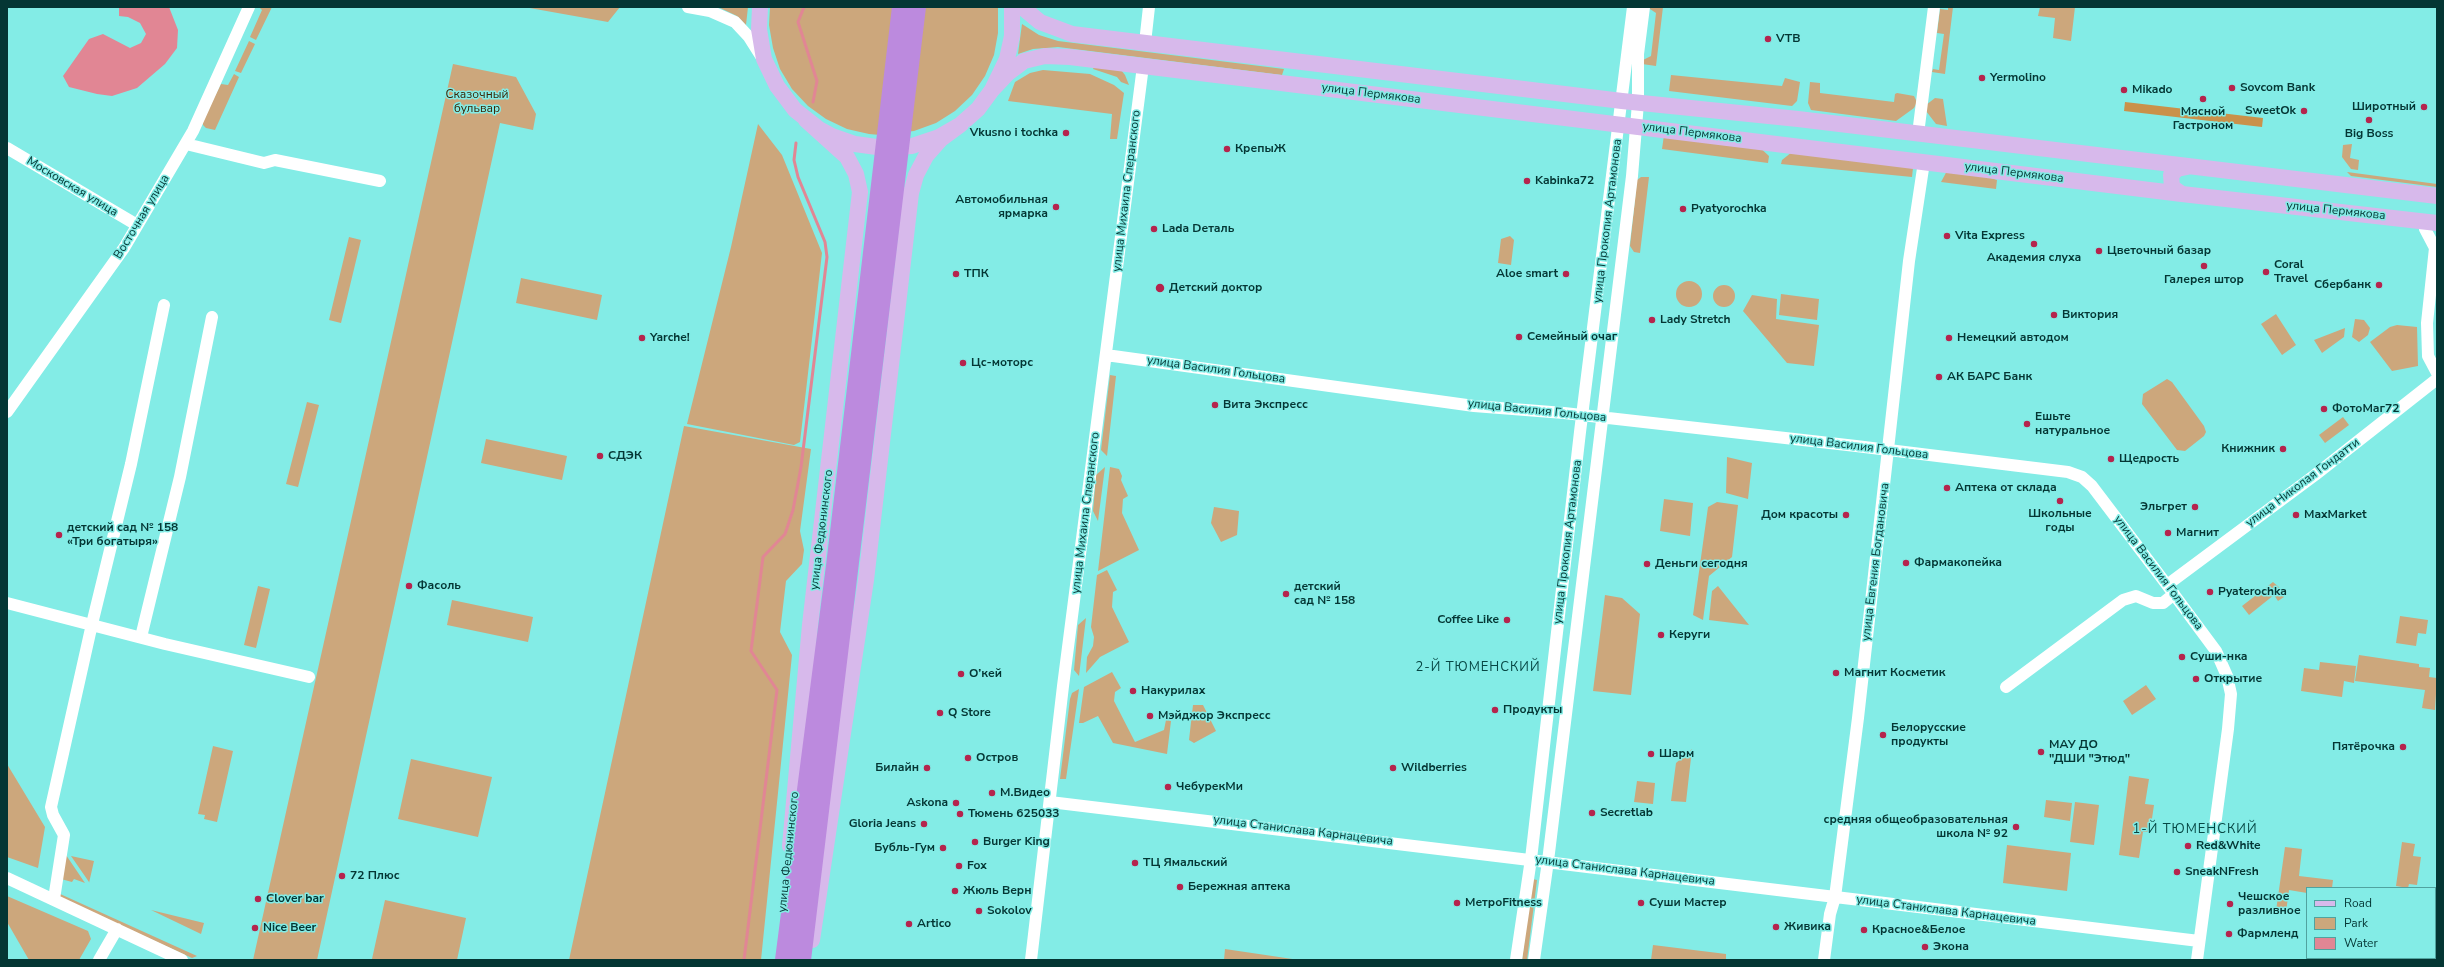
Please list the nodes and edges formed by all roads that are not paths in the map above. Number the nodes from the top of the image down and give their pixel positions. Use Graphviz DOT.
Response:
graph roads {
  1 [pos="249,7"];
  2 [pos="688,7"];
  3 [pos="760,7"];
  4 [pos="902,7"];
  5 [pos="917,7"];
  6 [pos="1012,7"];
  7 [pos="1022,7"];
  8 [pos="1149,7"];
  9 [pos="1633,7"];
  10 [pos="1644,7"];
  11 [pos="1934,7"];
  12 [pos="1145,43"];
  13 [pos="1143,66"];
  14 [pos="770,73"];
  15 [pos="992,90"];
  16 [pos="1630,102"];
  17 [pos="806,120"];
  18 [pos="960,124"];
  19 [pos="1628,125"];
  20 [pos="1918,134"];
  21 [pos="186,144"];
  22 [pos="7,148"];
  23 [pos="1924,162"];
  24 [pos="2154,163"];
  25 [pos="2187,167"];
  26 [pos="380,180"];
  27 [pos="2152,190"];
  28 [pos="2182,194"];
  29 [pos="2437,196"];
  30 [pos="137,225"];
  31 [pos="2433,228"];
  32 [pos="2436,246"];
  33 [pos="164,305"];
  34 [pos="212,317"];
  35 [pos="1106,355"];
  36 [pos="2437,373"];
  37 [pos="2437,379"];
  38 [pos="7,412"];
  39 [pos="1582,415"];
  40 [pos="1602,417"];
  41 [pos="859,429"];
  42 [pos="1888,450"];
  43 [pos="2171,590"];
  44 [pos="7,603"];
  45 [pos="92,624"];
  46 [pos="140,637"];
  47 [pos="309,677"];
  48 [pos="2006,687"];
  49 [pos="1050,802"];
  50 [pos="1531,859"];
  51 [pos="1548,861"];
  52 [pos="7,878"];
  53 [pos="1835,897"];
  54 [pos="54,899"];
  55 [pos="117,929"];
  56 [pos="2199,941"];
  57 [pos="99,960"];
  58 [pos="182,960"];
  59 [pos="779,960"];
  60 [pos="784,960"];
  61 [pos="802,960"];
  62 [pos="807,960"];
  63 [pos="1032,960"];
  64 [pos="1516,960"];
  65 [pos="1534,960"];
  66 [pos="1824,960"];
  67 [pos="2197,960"];
  1 -- 21 [label="street, Восточная улица"];
  2 -- 14 [label="street"];
  3 -- 14 [label="main road"];
  4 -- 41 [label="highway"];
  5 -- 41 [label="highway"];
  6 -- 15 [label="main road"];
  7 -- 12 [label="main road, улица Пермякова"];
  8 -- 12 [label="street"];
  9 -- 16 [label="street"];
  10 -- 16 [label="street"];
  11 -- 20 [label="street"];
  12 -- 16 [label="main road, улица Пермякова"];
  13 -- 15 [label="main road, улица Пермякова"];
  13 -- 19 [label="main road, улица Пермякова"];
  13 -- 35 [label="street, улица Михаила Сперанского"];
  14 -- 17 [label="main road"];
  15 -- 18 [label="main road"];
  16 -- 19 [label="street"];
  16 -- 20 [label="main road, улица Пермякова"];
  17 -- 18 [label="main road"];
  17 -- 59 [label="main road, улица Федюнинского"];
  18 -- 62 [label="main road"];
  19 -- 23 [label="main road, улица Пермякова"];
  19 -- 39 [label="street, улица Прокопия Артамонова"];
  19 -- 40 [label="street, улица Прокопия Артамонова"];
  20 -- 24 [label="main road, улица Пермякова"];
  21 -- 26 [label="street"];
  21 -- 30 [label="street, Восточная улица"];
  22 -- 30 [label="street, Московская улица"];
  23 -- 27 [label="main road, улица Пермякова"];
  23 -- 42 [label="street, улица Евгения Богдановича"];
  24 -- 25 [label="main road, улица Пермякова"];
  24 -- 27 [label="main road"];
  25 -- 28 [label="main road"];
  25 -- 29 [label="main road, улица Пермякова"];
  27 -- 28 [label="main road, улица Пермякова"];
  28 -- 31 [label="main road, улица Пермякова"];
  30 -- 38 [label="street, Восточная улица"];
  31 -- 32 [label="street"];
  32 -- 36 [label="street"];
  33 -- 45 [label="street"];
  34 -- 46 [label="street"];
  35 -- 39 [label="street, улица Василия Гольцова"];
  35 -- 49 [label="street, улица Михаила Сперанского"];
  37 -- 43 [label="street, улица Николая Гондатти"];
  39 -- 40 [label="street, улица Василия Гольцова"];
  39 -- 50 [label="street, улица Прокопия Артамонова"];
  40 -- 42 [label="street, улица Василия Гольцова"];
  40 -- 51 [label="street, улица Прокопия Артамонова"];
  41 -- 60 [label="highway, улица Федюнинского"];
  41 -- 61 [label="highway, улица Федюнинского"];
  42 -- 43 [label="street, улица Василия Гольцова"];
  42 -- 53 [label="street, улица Евгения Богдановича"];
  43 -- 48 [label="street, улица Николая Гондатти"];
  43 -- 56 [label="street, улица Василия Гольцова"];
  44 -- 45 [label="street"];
  45 -- 46 [label="street"];
  45 -- 54 [label="street"];
  46 -- 47 [label="street"];
  49 -- 50 [label="street, улица Станислава Карнацевича"];
  49 -- 63 [label="street, улица Михаила Сперанского"];
  50 -- 51 [label="street, улица Станислава Карнацевича"];
  50 -- 64 [label="street, улица Прокопия Артамонова"];
  51 -- 53 [label="street, улица Станислава Карнацевича"];
  51 -- 65 [label="street, улица Прокопия Артамонова"];
  52 -- 54 [label="street"];
  53 -- 56 [label="street, улица Станислава Карнацевича"];
  53 -- 66 [label="street, улица Евгения Богдановича"];
  54 -- 55 [label="street"];
  55 -- 57 [label="street"];
  55 -- 58 [label="street"];
  56 -- 67 [label="street, улица Василия Гольцова"];
}
